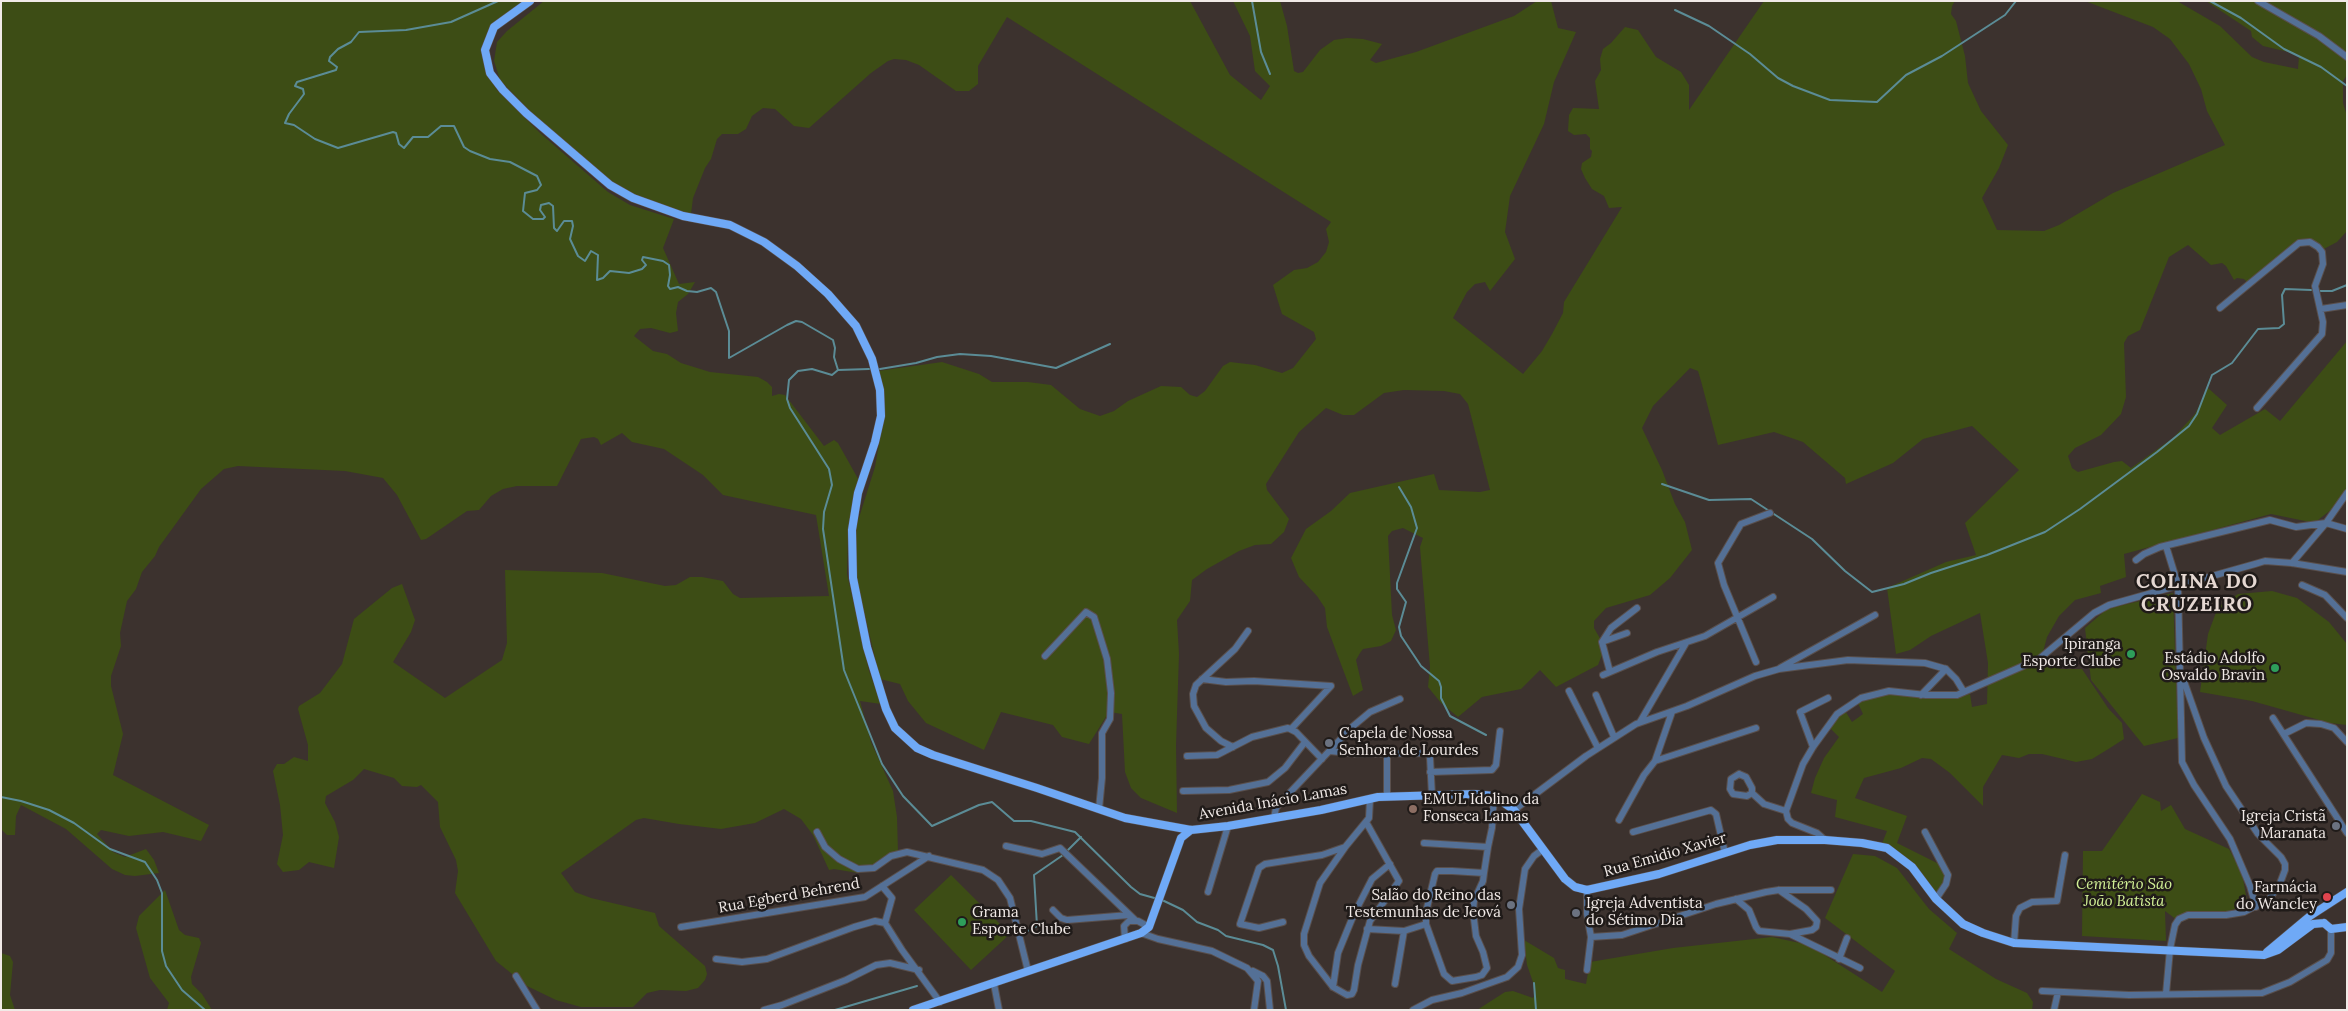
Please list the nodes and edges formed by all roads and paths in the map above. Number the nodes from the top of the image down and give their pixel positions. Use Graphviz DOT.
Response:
graph roads {
  1 [pos="530,1"];
  2 [pos="2258,1"];
  3 [pos="2347,58"];
  4 [pos="2347,305"];
  5 [pos="2220,308"];
  6 [pos="2321,309"];
  7 [pos="2257,408"];
  8 [pos="2347,493"];
  9 [pos="1770,513"];
  10 [pos="2326,523"];
  11 [pos="2347,529"];
  12 [pos="2166,546"];
  13 [pos="2136,560"];
  14 [pos="2292,563"];
  15 [pos="2347,572"];
  16 [pos="2178,585"];
  17 [pos="2302,585"];
  18 [pos="1773,597"];
  19 [pos="1637,608"];
  20 [pos="1875,615"];
  21 [pos="1738,616"];
  22 [pos="2347,618"];
  23 [pos="1248,631"];
  24 [pos="1627,633"];
  25 [pos="1602,642"];
  26 [pos="1686,643"];
  27 [pos="1045,656"];
  28 [pos="1756,662"];
  29 [pos="1779,669"];
  30 [pos="1946,669"];
  31 [pos="2180,670"];
  32 [pos="1610,672"];
  33 [pos="1603,675"];
  34 [pos="1202,679"];
  35 [pos="1569,691"];
  36 [pos="1964,692"];
  37 [pos="1596,695"];
  38 [pos="1921,695"];
  39 [pos="1828,698"];
  40 [pos="1400,699"];
  41 [pos="1672,712"];
  42 [pos="2273,718"];
  43 [pos="1640,722"];
  44 [pos="1292,728"];
  45 [pos="1756,728"];
  46 [pos="1500,731"];
  47 [pos="2284,734"];
  48 [pos="1614,737"];
  49 [pos="1305,742"];
  50 [pos="2347,742"];
  51 [pos="1233,747"];
  52 [pos="1812,747"];
  53 [pos="1598,748"];
  54 [pos="1330,751"];
  55 [pos="1387,754"];
  56 [pos="1187,756"];
  57 [pos="1322,759"];
  58 [pos="1655,760"];
  59 [pos="1430,772"];
  60 [pos="1183,791"];
  61 [pos="1752,792"];
  62 [pos="1432,796"];
  63 [pos="1494,796"];
  64 [pos="1388,797"];
  65 [pos="1370,799"];
  66 [pos="1099,809"];
  67 [pos="1514,810"];
  68 [pos="1786,811"];
  69 [pos="1274,818"];
  70 [pos="1620,820"];
  71 [pos="1366,822"];
  72 [pos="1228,826"];
  73 [pos="1191,830"];
  74 [pos="817,832"];
  75 [pos="1633,832"];
  76 [pos="1925,832"];
  77 [pos="2347,833"];
  78 [pos="1825,840"];
  79 [pos="1424,843"];
  80 [pos="1006,846"];
  81 [pos="1346,846"];
  82 [pos="1488,847"];
  83 [pos="1542,850"];
  84 [pos="1725,853"];
  85 [pos="2065,855"];
  86 [pos="929,856"];
  87 [pos="1390,864"];
  88 [pos="1484,873"];
  89 [pos="882,886"];
  90 [pos="1587,890"];
  91 [pos="1779,890"];
  92 [pos="1831,890"];
  93 [pos="1208,892"];
  94 [pos="2347,892"];
  95 [pos="1736,899"];
  96 [pos="1936,900"];
  97 [pos="2329,904"];
  98 [pos="2256,907"];
  99 [pos="1053,910"];
  100 [pos="1129,915"];
  101 [pos="1134,920"];
  102 [pos="885,922"];
  103 [pos="1283,922"];
  104 [pos="2324,923"];
  105 [pos="1426,924"];
  106 [pos="681,927"];
  107 [pos="1148,927"];
  108 [pos="2346,928"];
  109 [pos="1367,929"];
  110 [pos="2331,929"];
  111 [pos="1404,931"];
  112 [pos="1141,932"];
  113 [pos="1790,934"];
  114 [pos="1591,937"];
  115 [pos="1847,938"];
  116 [pos="1125,939"];
  117 [pos="2014,942"];
  118 [pos="2170,949"];
  119 [pos="2264,955"];
  120 [pos="716,959"];
  121 [pos="1839,959"];
  122 [pos="1860,968"];
  123 [pos="919,970"];
  124 [pos="1249,970"];
  125 [pos="1587,970"];
  126 [pos="1028,971"];
  127 [pos="516,976"];
  128 [pos="994,984"];
  129 [pos="1395,984"];
  130 [pos="1335,989"];
  131 [pos="2042,990"];
  132 [pos="2058,992"];
  133 [pos="2166,994"];
  134 [pos="940,1002"];
  135 [pos="537,1010"];
  136 [pos="764,1010"];
  137 [pos="913,1010"];
  138 [pos="999,1010"];
  139 [pos="1254,1010"];
  140 [pos="1270,1010"];
  141 [pos="1413,1010"];
  142 [pos="2054,1010"];
  1 -- 66 [label="main road, Avenida Inácio Lamas"];
  2 -- 3 [label="street"];
  4 -- 6 [label="street"];
  5 -- 6 [label="street"];
  6 -- 7 [label="street"];
  8 -- 10 [label="street"];
  9 -- 21 [label="street"];
  10 -- 11 [label="street"];
  10 -- 12 [label="street"];
  10 -- 14 [label="street"];
  12 -- 13 [label="street"];
  12 -- 16 [label="street"];
  14 -- 15 [label="street"];
  14 -- 16 [label="street"];
  16 -- 31 [label="street"];
  16 -- 36 [label="street"];
  17 -- 22 [label="street"];
  18 -- 21 [label="street"];
  19 -- 25 [label="street"];
  20 -- 29 [label="street"];
  21 -- 26 [label="street"];
  21 -- 28 [label="street"];
  23 -- 34 [label="street"];
  24 -- 25 [label="street"];
  25 -- 32 [label="street"];
  26 -- 32 [label="street"];
  26 -- 43 [label="street"];
  27 -- 66 [label="street"];
  29 -- 30 [label="street"];
  29 -- 41 [label="street"];
  30 -- 36 [label="street"];
  30 -- 38 [label="street"];
  31 -- 98 [label="street"];
  31 -- 98 [label="street"];
  32 -- 33 [label="street"];
  34 -- 44 [label="street"];
  34 -- 51 [label="street"];
  35 -- 53 [label="street"];
  36 -- 38 [label="street"];
  37 -- 48 [label="street"];
  38 -- 52 [label="street"];
  39 -- 52 [label="street"];
  40 -- 54 [label="street"];
  41 -- 43 [label="street"];
  41 -- 58 [label="street"];
  42 -- 47 [label="street"];
  43 -- 48 [label="street"];
  44 -- 49 [label="street"];
  44 -- 51 [label="street"];
  45 -- 58 [label="street"];
  46 -- 59 [label="street"];
  47 -- 50 [label="street"];
  47 -- 77 [label="street"];
  48 -- 53 [label="street"];
  49 -- 57 [label="street"];
  49 -- 60 [label="street"];
  51 -- 56 [label="street"];
  52 -- 68 [label="street"];
  53 -- 67 [label="street"];
  54 -- 55 [label="street"];
  54 -- 57 [label="street"];
  55 -- 59 [label="street"];
  55 -- 64 [label="street"];
  57 -- 69 [label="street"];
  58 -- 70 [label="street"];
  59 -- 62 [label="street"];
  61 -- 68 [label="street"];
  62 -- 63 [label="main road, Avenida Inácio Lamas"];
  62 -- 64 [label="main road, Avenida Inácio Lamas"];
  63 -- 67 [label="main road, Rua Emidio Xavier"];
  63 -- 82 [label="street"];
  64 -- 65 [label="main road, Avenida Inácio Lamas"];
  65 -- 69 [label="main road, Avenida Inácio Lamas"];
  65 -- 71 [label="street"];
  66 -- 73 [label="main road, Avenida Inácio Lamas"];
  67 -- 83 [label="main road, Rua Emidio Xavier"];
  68 -- 78 [label="street"];
  69 -- 72 [label="main road, Avenida Inácio Lamas"];
  71 -- 81 [label="street"];
  71 -- 87 [label="street"];
  72 -- 73 [label="main road, Avenida Inácio Lamas"];
  72 -- 93 [label="street"];
  73 -- 107 [label="main road"];
  74 -- 86 [label="street"];
  75 -- 84 [label="street"];
  76 -- 96 [label="street"];
  78 -- 84 [label="main road, Rua Emidio Xavier"];
  78 -- 96 [label="main road, Rua Emidio Xavier"];
  79 -- 82 [label="street"];
  80 -- 100 [label="street"];
  81 -- 103 [label="street"];
  81 -- 130 [label="street"];
  82 -- 88 [label="street"];
  83 -- 90 [label="main road, Rua Emidio Xavier"];
  83 -- 141 [label="street"];
  84 -- 90 [label="main road, Rua Emidio Xavier"];
  85 -- 117 [label="street"];
  86 -- 89 [label="street, Rua Egberd Behrend"];
  86 -- 126 [label="street"];
  87 -- 109 [label="street"];
  87 -- 130 [label="street"];
  88 -- 105 [label="street"];
  88 -- 105 [label="street"];
  89 -- 102 [label="street"];
  89 -- 106 [label="street, Rua Egberd Behrend"];
  90 -- 114 [label="street"];
  91 -- 92 [label="street"];
  91 -- 95 [label="street"];
  91 -- 113 [label="street"];
  94 -- 97 [label="main road"];
  95 -- 113 [label="street"];
  95 -- 114 [label="street"];
  96 -- 117 [label="main road, Rua Emidio Xavier"];
  97 -- 104 [label="main road"];
  97 -- 119 [label="main road"];
  98 -- 118 [label="street"];
  99 -- 100 [label="street"];
  100 -- 101 [label="street"];
  101 -- 107 [label="street"];
  101 -- 116 [label="street"];
  102 -- 120 [label="street"];
  102 -- 123 [label="street"];
  104 -- 110 [label="main road"];
  104 -- 119 [label="main road"];
  105 -- 111 [label="street"];
  107 -- 112 [label="main road"];
  108 -- 110 [label="main road"];
  109 -- 111 [label="street"];
  109 -- 130 [label="street"];
  110 -- 133 [label="street"];
  111 -- 129 [label="street"];
  112 -- 116 [label="main road"];
  112 -- 124 [label="street"];
  113 -- 121 [label="street"];
  114 -- 125 [label="street"];
  115 -- 121 [label="street"];
  116 -- 126 [label="main road"];
  117 -- 118 [label="main road, Rua Emidio Xavier"];
  118 -- 119 [label="main road, Rua Emidio Xavier"];
  118 -- 133 [label="street"];
  121 -- 122 [label="street"];
  123 -- 134 [label="street"];
  123 -- 136 [label="street"];
  124 -- 139 [label="street"];
  124 -- 140 [label="street"];
  126 -- 128 [label="main road"];
  127 -- 135 [label="street"];
  128 -- 134 [label="main road"];
  128 -- 138 [label="street"];
  131 -- 132 [label="street"];
  132 -- 133 [label="street"];
  132 -- 142 [label="street"];
  134 -- 137 [label="main road"];
}
